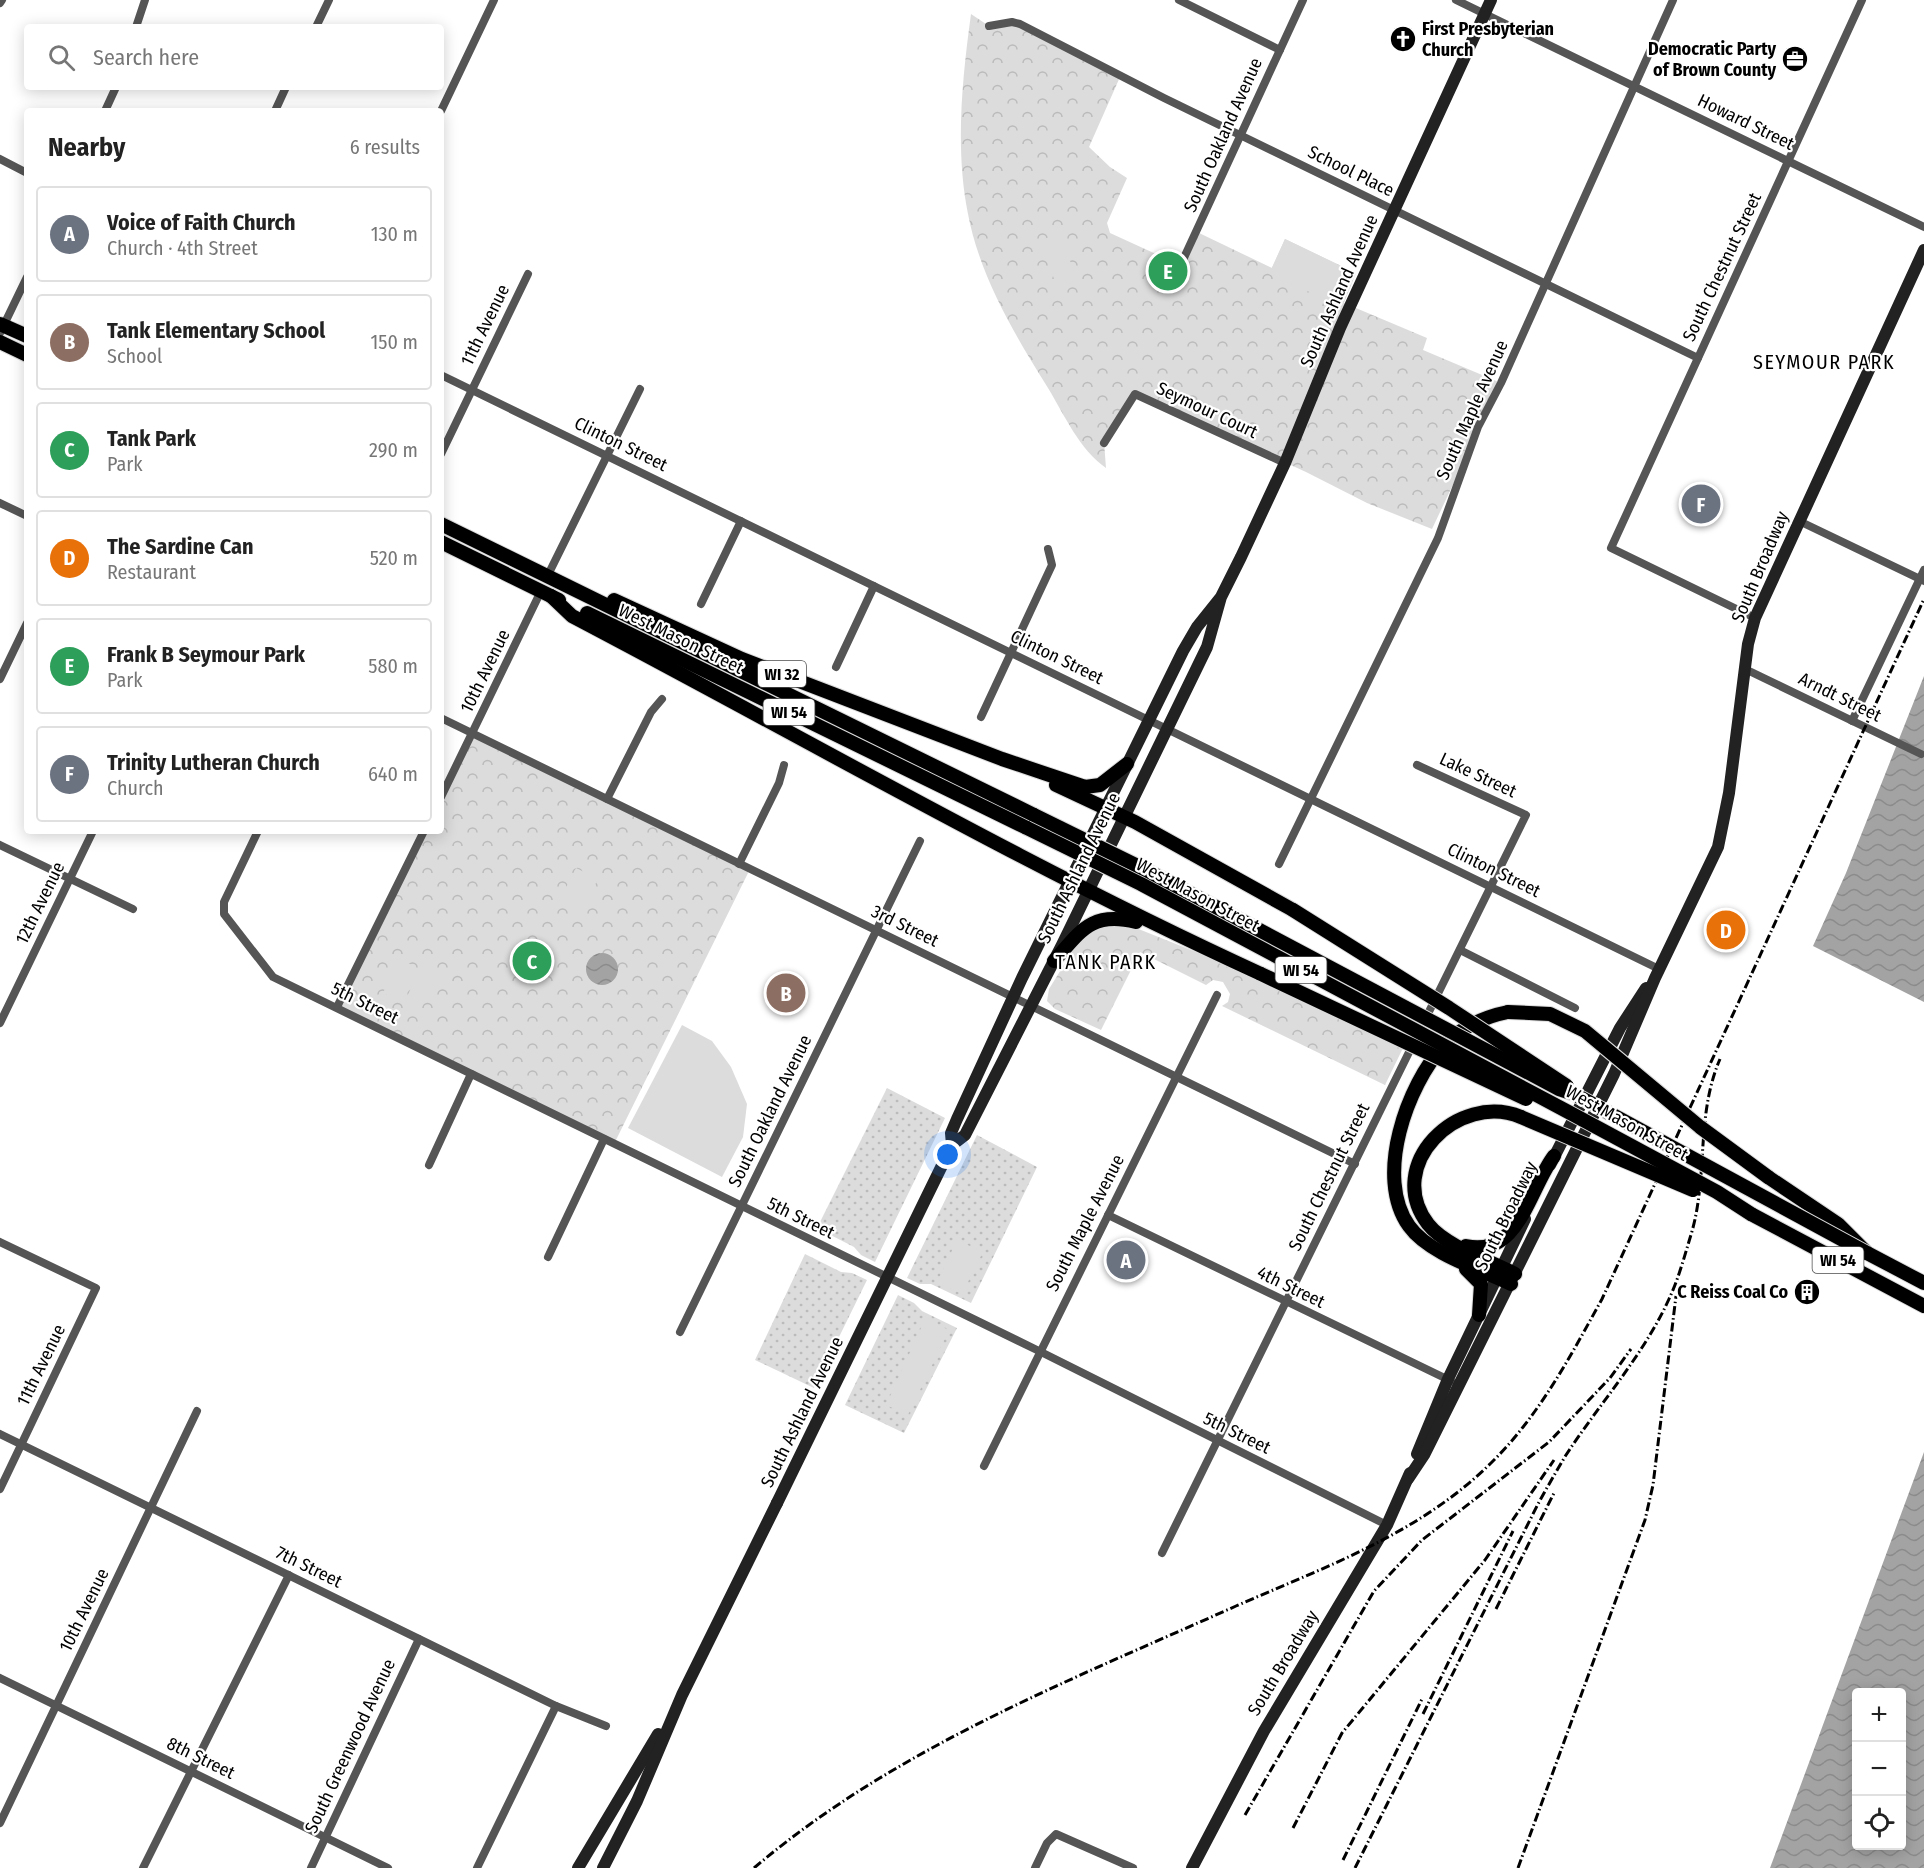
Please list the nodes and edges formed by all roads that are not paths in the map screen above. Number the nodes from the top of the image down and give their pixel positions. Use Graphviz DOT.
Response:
graph roads {
  1 [pos="146,0"];
  2 [pos="328,0"];
  3 [pos="494,0"];
  4 [pos="1179,0"];
  5 [pos="1303,0"];
  6 [pos="1456,0"];
  7 [pos="1491,0"];
  8 [pos="1673,0"];
  9 [pos="1862,0"];
  10 [pos="1485,14"];
  11 [pos="137,24"];
  12 [pos="317,24"];
  13 [pos="989,26"];
  14 [pos="1280,50"];
  15 [pos="1633,86"];
  16 [pos="115,90"];
  17 [pos="285,90"];
  18 [pos="106,108"];
  19 [pos="276,108"];
  20 [pos="442,108"];
  21 [pos="1242,136"];
  22 [pos="0,159"];
  23 [pos="1789,161"];
  24 [pos="24,171"];
  25 [pos="1394,211"];
  26 [pos="1924,227"];
  27 [pos="1924,250"];
  28 [pos="528,274"];
  29 [pos="1164,277"];
  30 [pos="24,282"];
  31 [pos="1546,284"];
  32 [pos="1,327"];
  33 [pos="24,335"];
  34 [pos="0,342"];
  35 [pos="24,354"];
  36 [pos="1698,358"];
  37 [pos="444,376"];
  38 [pos="640,389"];
  39 [pos="472,390"];
  40 [pos="1104,442"];
  41 [pos="444,448"];
  42 [pos="608,456"];
  43 [pos="1285,463"];
  44 [pos="0,503"];
  45 [pos="24,515"];
  46 [pos="741,521"];
  47 [pos="1799,521"];
  48 [pos="444,526"];
  49 [pos="444,543"];
  50 [pos="1048,549"];
  51 [pos="1924,570"];
  52 [pos="547,577"];
  53 [pos="1922,581"];
  54 [pos="564,585"];
  55 [pos="874,586"];
  56 [pos="546,594"];
  57 [pos="1221,597"];
  58 [pos="701,604"];
  59 [pos="1755,618"];
  60 [pos="24,629"];
  61 [pos="1012,653"];
  62 [pos="836,667"];
  63 [pos="1745,669"];
  64 [pos="0,679"];
  65 [pos="662,699"];
  66 [pos="981,717"];
  67 [pos="444,719"];
  68 [pos="1149,719"];
  69 [pos="1852,721"];
  70 [pos="1167,729"];
  71 [pos="472,733"];
  72 [pos="1921,754"];
  73 [pos="1002,759"];
  74 [pos="1127,764"];
  75 [pos="784,765"];
  76 [pos="1417,765"];
  77 [pos="444,791"];
  78 [pos="607,799"];
  79 [pos="1311,799"];
  80 [pos="1106,808"];
  81 [pos="1526,815"];
  82 [pos="1124,817"];
  83 [pos="92,834"];
  84 [pos="257,834"];
  85 [pos="423,834"];
  86 [pos="920,841"];
  87 [pos="0,845"];
  88 [pos="740,864"];
  89 [pos="1279,864"];
  90 [pos="70,879"];
  91 [pos="1070,882"];
  92 [pos="1491,887"];
  93 [pos="1087,892"];
  94 [pos="134,909"];
  95 [pos="1158,927"];
  96 [pos="877,930"];
  97 [pos="1460,950"];
  98 [pos="1054,961"];
  99 [pos="1657,974"];
  100 [pos="1217,995"];
  101 [pos="1014,998"];
  102 [pos="1031,1006"];
  103 [pos="337,1007"];
  104 [pos="1575,1008"];
  105 [pos="0,1023"];
  106 [pos="471,1074"];
  107 [pos="1176,1077"];
  108 [pos="1575,1094"];
  109 [pos="1574,1115"];
  110 [pos="604,1139"];
  111 [pos="952,1145"];
  112 [pos="1554,1156"];
  113 [pos="1355,1164"];
  114 [pos="429,1165"];
  115 [pos="741,1207"];
  116 [pos="1751,1214"];
  117 [pos="1108,1215"];
  118 [pos="1445,1239"];
  119 [pos="0,1242"];
  120 [pos="1431,1248"];
  121 [pos="1867,1253"];
  122 [pos="548,1257"];
  123 [pos="1499,1272"];
  124 [pos="1513,1279"];
  125 [pos="1924,1283"];
  126 [pos="1285,1302"];
  127 [pos="1924,1306"];
  128 [pos="1479,1315"];
  129 [pos="680,1332"];
  130 [pos="1039,1352"];
  131 [pos="1448,1379"];
  132 [pos="1460,1385"];
  133 [pos="197,1411"];
  134 [pos="0,1434"];
  135 [pos="1216,1440"];
  136 [pos="21,1444"];
  137 [pos="984,1466"];
  138 [pos="1408,1479"];
  139 [pos="0,1489"];
  140 [pos="151,1508"];
  141 [pos="1386,1525"];
  142 [pos="1162,1553"];
  143 [pos="289,1575"];
  144 [pos="419,1639"];
  145 [pos="0,1678"];
  146 [pos="682,1695"];
  147 [pos="56,1705"];
  148 [pos="556,1706"];
  149 [pos="606,1726"];
  150 [pos="191,1771"];
  151 [pos="0,1823"];
  152 [pos="325,1837"];
  153 [pos="143,1868"];
  154 [pos="311,1868"];
  155 [pos="388,1868"];
  156 [pos="477,1868"];
  157 [pos="578,1868"];
  158 [pos="603,1868"];
  159 [pos="1035,1868"];
  160 [pos="1133,1868"];
  161 [pos="1192,1868"];
  1 -- 11 [label="street"];
  2 -- 12 [label="street"];
  3 -- 20 [label="street"];
  4 -- 14 [label="street"];
  5 -- 14 [label="street, South Oakland Avenue"];
  6 -- 10 [label="street, Howard Street"];
  7 -- 10 [label="main road, South Ashland Avenue"];
  8 -- 15 [label="street, South Maple Avenue"];
  9 -- 23 [label="street, South Chestnut Street"];
  10 -- 15 [label="street, Howard Street"];
  10 -- 25 [label="main road, South Ashland Avenue"];
  13 -- 21 [label="street, School Place"];
  14 -- 21 [label="street, South Oakland Avenue"];
  15 -- 23 [label="street, Howard Street"];
  15 -- 31 [label="street, South Maple Avenue"];
  16 -- 18 [label="street"];
  17 -- 19 [label="street"];
  21 -- 25 [label="street, School Place"];
  21 -- 29 [label="street, South Oakland Avenue"];
  22 -- 24 [label="street"];
  23 -- 26 [label="street, Howard Street"];
  23 -- 36 [label="street, South Chestnut Street"];
  25 -- 31 [label="street, School Place"];
  25 -- 43 [label="main road, South Ashland Avenue"];
  27 -- 47 [label="main road, South Broadway"];
  28 -- 39 [label="street, 11th Avenue"];
  30 -- 32 [label="street"];
  31 -- 36 [label="street, School Place"];
  31 -- 79 [label="street, South Maple Avenue"];
  32 -- 33 [label="main road"];
  34 -- 35 [label="main road"];
  36 -- 59 [label="street, South Chestnut Street"];
  37 -- 39 [label="street, Clinton Street"];
  38 -- 42 [label="street"];
  39 -- 41 [label="street, 11th Avenue"];
  39 -- 42 [label="street, Clinton Street"];
  40 -- 43 [label="street, Seymour Court"];
  42 -- 46 [label="street, Clinton Street"];
  42 -- 52 [label="street"];
  43 -- 57 [label="main road, South Ashland Avenue"];
  44 -- 45 [label="street"];
  46 -- 55 [label="street, Clinton Street"];
  46 -- 58 [label="street"];
  47 -- 53 [label="street"];
  47 -- 59 [label="main road, South Broadway"];
  48 -- 52 [label="main road, West Mason Street / WI 32"];
  49 -- 56 [label="main road, West Mason Street / WI 32"];
  50 -- 61 [label="street"];
  51 -- 53 [label="street"];
  52 -- 54 [label="main road, West Mason Street / WI 32"];
  53 -- 69 [label="street"];
  54 -- 73 [label="main road, WI 32"];
  54 -- 108 [label="main road, West Mason Street / WI 54, bridge"];
  55 -- 61 [label="street, Clinton Street"];
  55 -- 62 [label="street"];
  56 -- 71 [label="street, 10th Avenue"];
  56 -- 91 [label="main road, WI 32"];
  56 -- 109 [label="main road, West Mason Street / WI 54, bridge"];
  57 -- 68 [label="main road, South Ashland Avenue"];
  57 -- 70 [label="main road, South Ashland Avenue"];
  59 -- 63 [label="main road, South Broadway"];
  60 -- 64 [label="street"];
  61 -- 66 [label="street"];
  61 -- 68 [label="street, Clinton Street"];
  63 -- 69 [label="street, Arndt Street"];
  63 -- 99 [label="main road, South Broadway"];
  65 -- 78 [label="street"];
  67 -- 71 [label="street, 3rd Street"];
  68 -- 70 [label="street, Clinton Street"];
  68 -- 74 [label="main road, South Ashland Avenue"];
  69 -- 72 [label="street, Arndt Street"];
  70 -- 79 [label="street, Clinton Street"];
  70 -- 82 [label="main road, South Ashland Avenue"];
  71 -- 77 [label="street, 10th Avenue"];
  71 -- 78 [label="street, 3rd Street"];
  73 -- 74 [label="main road"];
  73 -- 80 [label="main road, WI 32"];
  74 -- 80 [label="main road, South Ashland Avenue"];
  75 -- 88 [label="street"];
  76 -- 81 [label="street, Lake Street"];
  78 -- 88 [label="street, 3rd Street"];
  79 -- 89 [label="street, South Maple Avenue"];
  79 -- 92 [label="street, Clinton Street"];
  80 -- 82 [label="main road"];
  80 -- 91 [label="main road, South Ashland Avenue"];
  81 -- 92 [label="street, South Chestnut Street"];
  82 -- 93 [label="main road, South Ashland Avenue"];
  82 -- 108 [label="main road, bridge"];
  83 -- 90 [label="street, 12th Avenue"];
  84 -- 103 [label="street, 5th Street"];
  85 -- 103 [label="street"];
  86 -- 96 [label="street, South Oakland Avenue"];
  87 -- 90 [label="street"];
  88 -- 96 [label="street, 3rd Street"];
  90 -- 94 [label="street"];
  90 -- 105 [label="street, 12th Avenue"];
  91 -- 93 [label="main road, WI 32"];
  91 -- 101 [label="main road, South Ashland Avenue"];
  92 -- 97 [label="street, South Chestnut Street"];
  92 -- 99 [label="street, Clinton Street"];
  93 -- 95 [label="main road"];
  93 -- 98 [label="main road, South Ashland Avenue"];
  95 -- 98 [label="main road"];
  95 -- 109 [label="main road, bridge"];
  96 -- 101 [label="street, 3rd Street"];
  96 -- 115 [label="street, South Oakland Avenue"];
  97 -- 104 [label="street"];
  97 -- 113 [label="street, South Chestnut Street"];
  98 -- 102 [label="main road, South Ashland Avenue"];
  99 -- 112 [label="main road, South Broadway"];
  99 -- 124 [label="main road, South Broadway"];
  100 -- 107 [label="street, South Maple Avenue"];
  101 -- 102 [label="street, 3rd Street"];
  101 -- 111 [label="main road, South Ashland Avenue"];
  102 -- 107 [label="street, 3rd Street"];
  102 -- 111 [label="main road, South Ashland Avenue"];
  103 -- 106 [label="street, 5th Street"];
  106 -- 110 [label="street, 5th Street"];
  106 -- 114 [label="street"];
  107 -- 113 [label="street, 3rd Street"];
  107 -- 117 [label="street, South Maple Avenue"];
  108 -- 121 [label="main road, West Mason Street / WI 54, bridge"];
  109 -- 116 [label="main road, West Mason Street / WI 54, bridge"];
  110 -- 115 [label="street, 5th Street"];
  110 -- 122 [label="street"];
  111 -- 146 [label="main road, South Ashland Avenue, bridge"];
  112 -- 118 [label="main road"];
  112 -- 123 [label="main road, South Broadway"];
  113 -- 126 [label="street, South Chestnut Street"];
  115 -- 129 [label="street, South Oakland Avenue"];
  115 -- 130 [label="street, 5th Street"];
  116 -- 118 [label="main road, bridge"];
  116 -- 127 [label="main road, West Mason Street / WI 54"];
  117 -- 126 [label="street, 4th Street"];
  117 -- 130 [label="street, South Maple Avenue"];
  118 -- 123 [label="main road"];
  119 -- 136 [label="street, 11th Avenue"];
  120 -- 121 [label="main road, bridge"];
  120 -- 123 [label="main road"];
  120 -- 128 [label="main road"];
  121 -- 125 [label="main road, West Mason Street / WI 54"];
  123 -- 124 [label="main road"];
  123 -- 128 [label="main road, South Broadway"];
  124 -- 132 [label="main road, South Broadway"];
  126 -- 131 [label="street, 4th Street"];
  126 -- 135 [label="street, South Chestnut Street"];
  128 -- 131 [label="main road, South Broadway"];
  130 -- 135 [label="street, 5th Street"];
  130 -- 137 [label="street, South Maple Avenue"];
  131 -- 132 [label="street, 4th Street"];
  131 -- 138 [label="main road, South Broadway"];
  132 -- 138 [label="main road, South Broadway"];
  133 -- 140 [label="street, 10th Avenue"];
  134 -- 136 [label="street, 7th Street"];
  135 -- 141 [label="street, 5th Street"];
  135 -- 142 [label="street, South Chestnut Street"];
  136 -- 139 [label="street, 11th Avenue"];
  136 -- 140 [label="street, 7th Street"];
  138 -- 141 [label="main road, South Broadway"];
  140 -- 143 [label="street, 7th Street"];
  140 -- 147 [label="street, 10th Avenue"];
  141 -- 161 [label="main road, South Broadway"];
  143 -- 144 [label="street, 7th Street"];
  143 -- 150 [label="street"];
  144 -- 148 [label="street, 7th Street"];
  144 -- 152 [label="street, South Greenwood Avenue"];
  145 -- 147 [label="street, 8th Street"];
  146 -- 157 [label="main road, South Ashland Avenue"];
  146 -- 158 [label="main road, South Ashland Avenue"];
  147 -- 150 [label="street, 8th Street"];
  147 -- 151 [label="street, 10th Avenue"];
  148 -- 149 [label="street, 7th Street"];
  148 -- 156 [label="street"];
  150 -- 152 [label="street, 8th Street"];
  150 -- 153 [label="street"];
  152 -- 154 [label="street, South Greenwood Avenue"];
  152 -- 155 [label="street, 8th Street"];
  159 -- 160 [label="street"];
}
